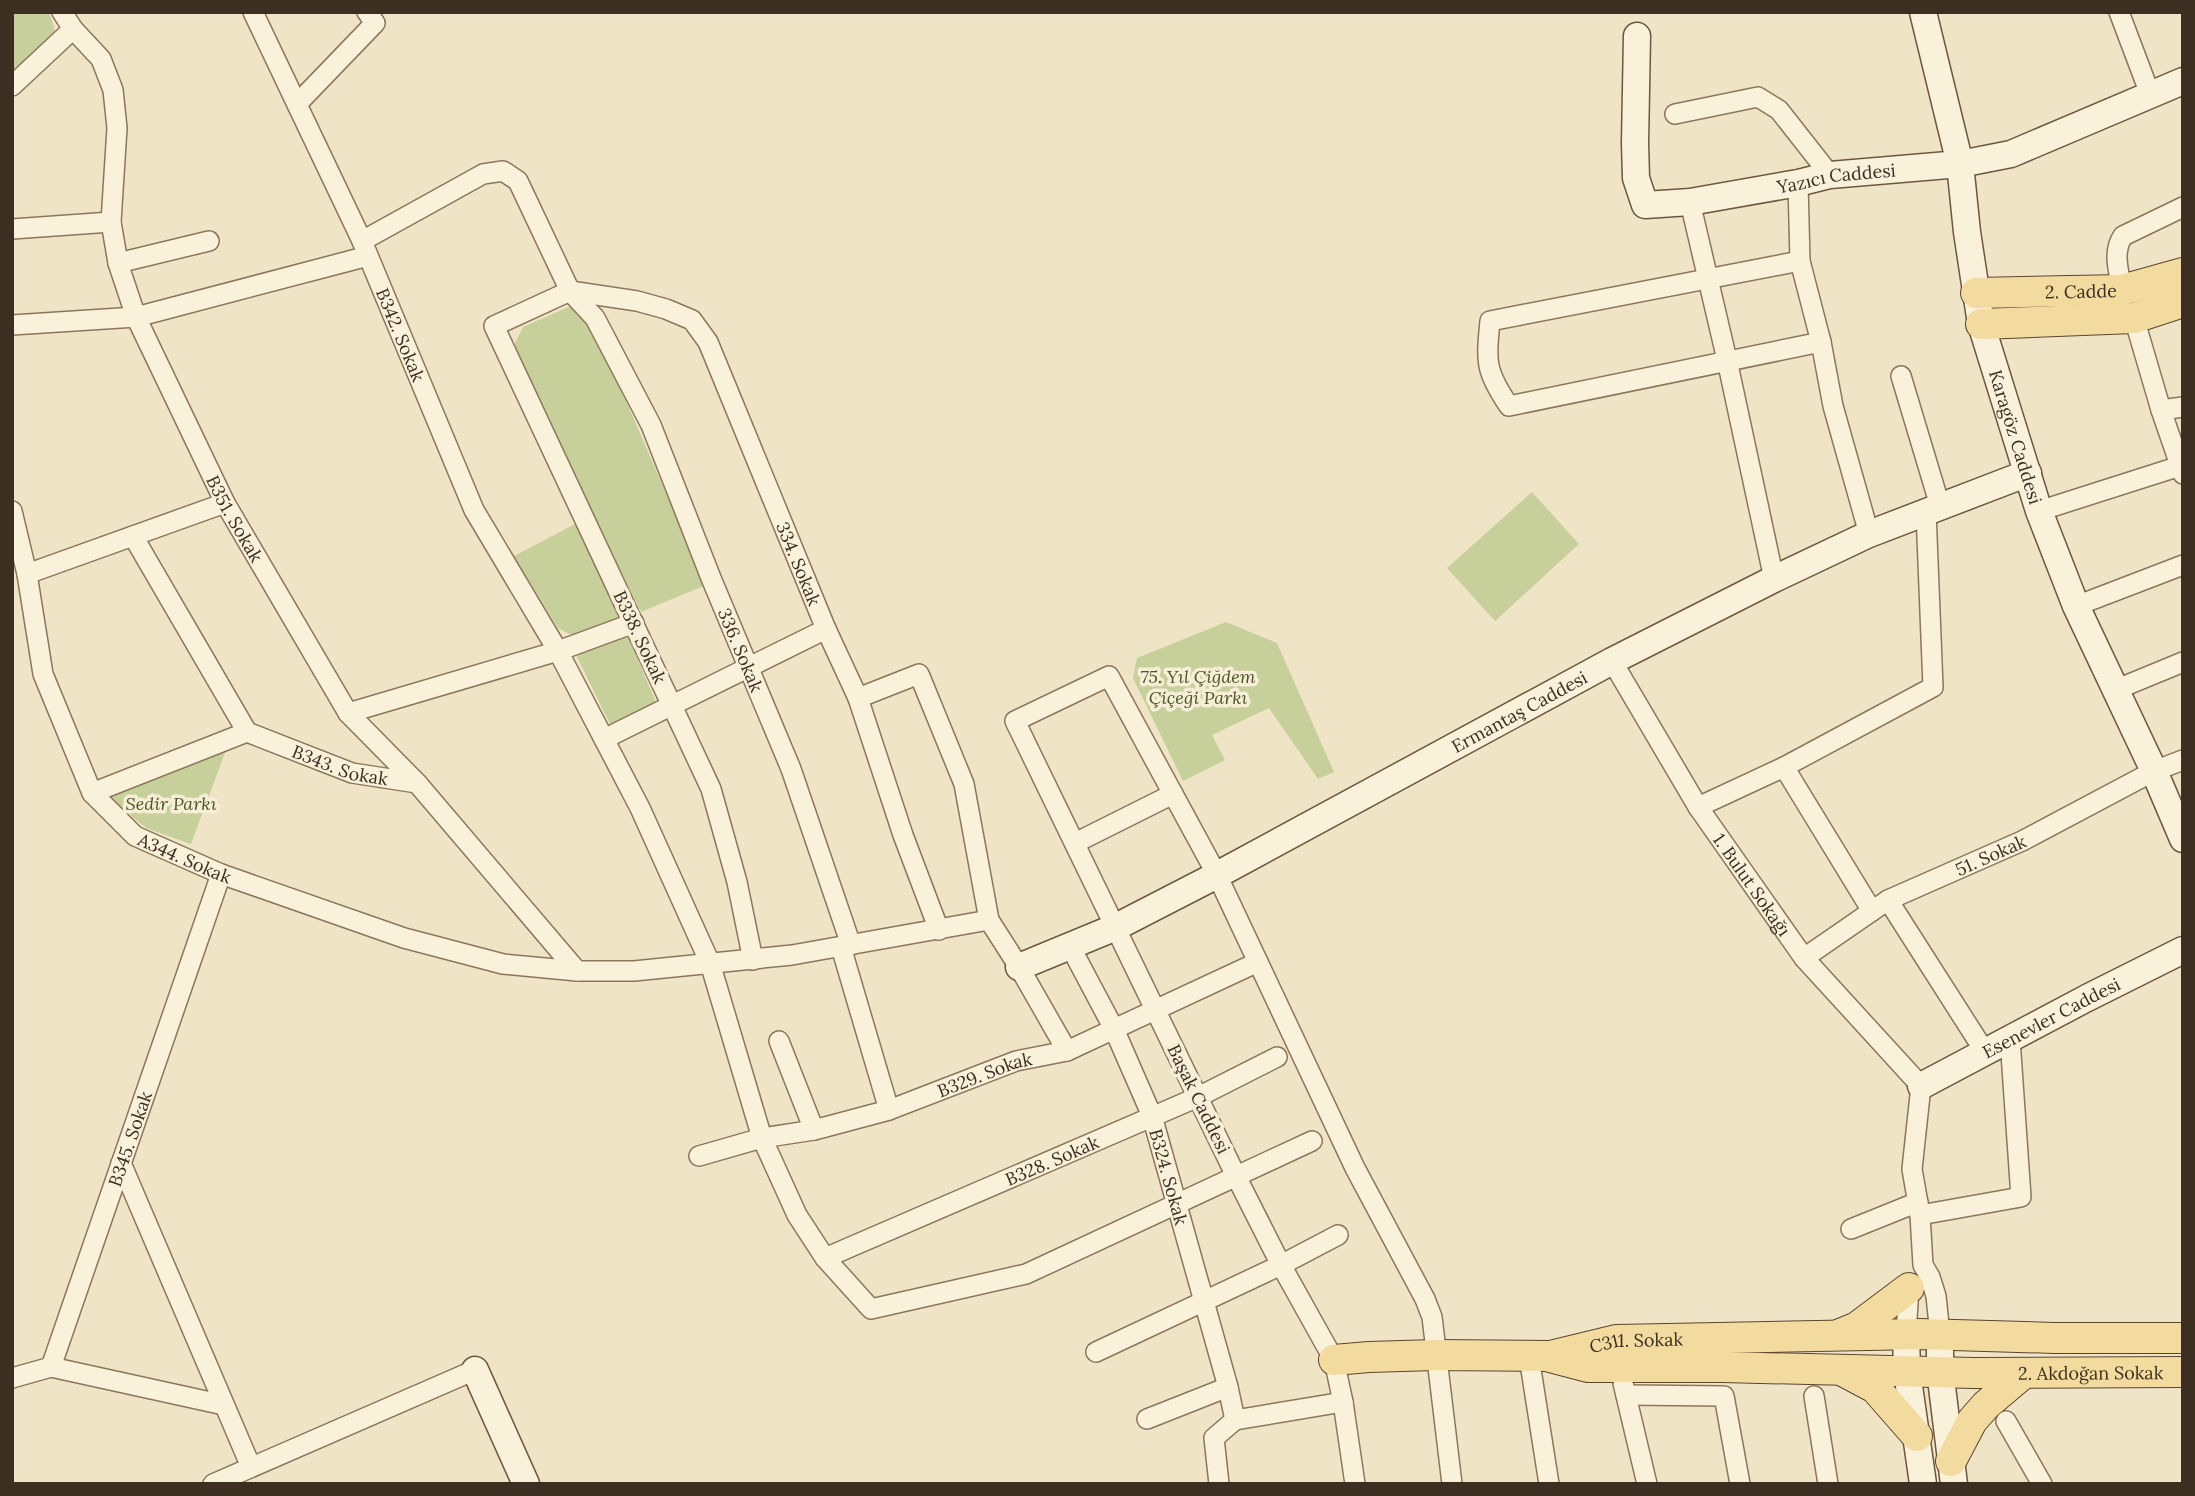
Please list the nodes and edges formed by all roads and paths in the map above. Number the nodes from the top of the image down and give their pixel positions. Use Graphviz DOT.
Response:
graph roads {
  1 [pos="253,12"];
  2 [pos="367,12"];
  3 [pos="1923,12"];
  4 [pos="2119,12"];
  5 [pos="67,20"];
  6 [pos="1637,36"];
  7 [pos="2183,81"];
  8 [pos="12,86"];
  9 [pos="2150,94"];
  10 [pos="297,104"];
  11 [pos="1675,114"];
  12 [pos="1960,164"];
  13 [pos="1830,175"];
  14 [pos="1798,183"];
  15 [pos="1690,202"];
  16 [pos="2183,207"];
  17 [pos="111,222"];
  18 [pos="12,229"];
  19 [pos="209,241"];
  20 [pos="365,249"];
  21 [pos="1800,261"];
  22 [pos="117,263"];
  23 [pos="2183,273"];
  24 [pos="1707,277"];
  25 [pos="2122,290"];
  26 [pos="570,291"];
  27 [pos="1976,293"];
  28 [pos="2183,302"];
  29 [pos="136,317"];
  30 [pos="2134,318"];
  31 [pos="1981,324"];
  32 [pos="12,325"];
  33 [pos="1821,342"];
  34 [pos="1727,360"];
  35 [pos="1901,376"];
  36 [pos="2183,407"];
  37 [pos="2161,410"];
  38 [pos="2181,470"];
  39 [pos="2028,473"];
  40 [pos="225,503"];
  41 [pos="1933,509"];
  42 [pos="12,511"];
  43 [pos="2039,511"];
  44 [pos="1869,534"];
  45 [pos="132,536"];
  46 [pos="2183,565"];
  47 [pos="27,574"];
  48 [pos="1774,579"];
  49 [pos="2076,606"];
  50 [pos="634,623"];
  51 [pos="826,629"];
  52 [pos="558,651"];
  53 [pos="1612,661"];
  54 [pos="2183,662"];
  55 [pos="749,669"];
  56 [pos="2115,690"];
  57 [pos="858,698"];
  58 [pos="671,706"];
  59 [pos="348,713"];
  60 [pos="247,732"];
  61 [pos="604,739"];
  62 [pos="2183,760"];
  63 [pos="1784,767"];
  64 [pos="2154,771"];
  65 [pos="416,783"];
  66 [pos="92,793"];
  67 [pos="1173,794"];
  68 [pos="1698,807"];
  69 [pos="2183,839"];
  70 [pos="1075,843"];
  71 [pos="221,874"];
  72 [pos="1217,875"];
  73 [pos="1880,906"];
  74 [pos="989,920"];
  75 [pos="1116,927"];
  76 [pos="939,930"];
  77 [pos="846,946"];
  78 [pos="1070,946"];
  79 [pos="2183,950"];
  80 [pos="1804,958"];
  81 [pos="753,960"];
  82 [pos="710,962"];
  83 [pos="1258,962"];
  84 [pos="1019,967"];
  85 [pos="577,971"];
  86 [pos="1157,1011"];
  87 [pos="1114,1029"];
  88 [pos="2010,1039"];
  89 [pos="779,1041"];
  90 [pos="1067,1051"];
  91 [pos="1985,1052"];
  92 [pos="1277,1056"];
  93 [pos="1921,1086"];
  94 [pos="1198,1097"];
  95 [pos="889,1110"];
  96 [pos="1152,1116"];
  97 [pos="814,1130"];
  98 [pos="762,1138"];
  99 [pos="1312,1141"];
  100 [pos="699,1156"];
  101 [pos="121,1163"];
  102 [pos="1237,1178"];
  103 [pos="1176,1204"];
  104 [pos="1919,1208"];
  105 [pos="1851,1229"];
  106 [pos="1338,1235"];
  107 [pos="825,1258"];
  108 [pos="1281,1265"];
  109 [pos="1916,1277"];
  110 [pos="1203,1302"];
  111 [pos="1906,1334"];
  112 [pos="1940,1334"];
  113 [pos="1838,1335"];
  114 [pos="2183,1338"];
  115 [pos="1096,1352"];
  116 [pos="1435,1355"];
  117 [pos="1540,1357"];
  118 [pos="1334,1360"];
  119 [pos="51,1367"];
  120 [pos="475,1370"];
  121 [pos="1843,1370"];
  122 [pos="1908,1371"];
  123 [pos="1940,1371"];
  124 [pos="2183,1371"];
  125 [pos="2013,1373"];
  126 [pos="12,1378"];
  127 [pos="1623,1381"];
  128 [pos="1228,1387"];
  129 [pos="1814,1396"];
  130 [pos="1343,1402"];
  131 [pos="224,1405"];
  132 [pos="1147,1419"];
  133 [pos="1235,1420"];
  134 [pos="2006,1421"];
  135 [pos="1918,1441"];
  136 [pos="251,1467"];
  137 [pos="1953,1473"];
  138 [pos="213,1484"];
  139 [pos="526,1484"];
  140 [pos="1219,1484"];
  141 [pos="1355,1484"];
  142 [pos="1452,1484"];
  143 [pos="1549,1484"];
  144 [pos="1647,1484"];
  145 [pos="1740,1484"];
  146 [pos="1828,1484"];
  147 [pos="1923,1484"];
  148 [pos="2042,1484"];
  1 -- 10 [label="street, B342. Sokak"];
  2 -- 10 [label="street"];
  3 -- 12 [label="main road, Karagöz Caddesi"];
  4 -- 9 [label="street"];
  5 -- 8 [label="street"];
  5 -- 17 [label="street, B351. Sokak"];
  6 -- 15 [label="main road, Yazıcı Caddesi"];
  7 -- 9 [label="main road, Yazıcı Caddesi"];
  9 -- 12 [label="main road, Yazıcı Caddesi"];
  10 -- 20 [label="street, B342. Sokak"];
  11 -- 13 [label="street"];
  12 -- 13 [label="main road, Yazıcı Caddesi"];
  12 -- 27 [label="main road, Karagöz Caddesi"];
  13 -- 14 [label="main road, Yazıcı Caddesi"];
  14 -- 15 [label="main road, Yazıcı Caddesi"];
  14 -- 21 [label="street"];
  15 -- 24 [label="street"];
  16 -- 25 [label="street"];
  17 -- 18 [label="street"];
  17 -- 22 [label="street, B351. Sokak"];
  19 -- 22 [label="street"];
  20 -- 26 [label="street, 336. Sokak"];
  20 -- 29 [label="street"];
  20 -- 52 [label="street, B342. Sokak"];
  21 -- 24 [label="street"];
  21 -- 33 [label="street"];
  22 -- 29 [label="street, B351. Sokak"];
  23 -- 25 [label="main road, 2. Cadde"];
  24 -- 34 [label="street"];
  24 -- 34 [label="street"];
  25 -- 27 [label="main road, 2. Cadde"];
  26 -- 50 [label="street, B338. Sokak"];
  26 -- 51 [label="street, 334. Sokak"];
  26 -- 55 [label="street, 336. Sokak"];
  27 -- 31 [label="main road, Karagöz Caddesi"];
  28 -- 30 [label="main road, 2. Cadde"];
  29 -- 32 [label="street"];
  29 -- 40 [label="street, B351. Sokak"];
  30 -- 31 [label="main road, 2. Cadde"];
  30 -- 37 [label="street"];
  31 -- 39 [label="main road, Karagöz Caddesi"];
  33 -- 34 [label="street"];
  33 -- 44 [label="street"];
  34 -- 48 [label="street"];
  35 -- 41 [label="street"];
  36 -- 37 [label="street"];
  37 -- 38 [label="street"];
  38 -- 43 [label="street"];
  39 -- 41 [label="main road, Ermantaş Caddesi"];
  39 -- 43 [label="main road, Karagöz Caddesi"];
  40 -- 45 [label="street"];
  40 -- 59 [label="street, B351. Sokak"];
  41 -- 44 [label="main road, Ermantaş Caddesi"];
  41 -- 63 [label="street"];
  42 -- 47 [label="street, A344. Sokak"];
  43 -- 49 [label="main road, Karagöz Caddesi"];
  44 -- 48 [label="main road, Ermantaş Caddesi"];
  45 -- 47 [label="street"];
  45 -- 60 [label="street"];
  46 -- 49 [label="street"];
  47 -- 66 [label="street, A344. Sokak"];
  48 -- 53 [label="main road, Ermantaş Caddesi"];
  49 -- 56 [label="main road, Karagöz Caddesi"];
  50 -- 52 [label="street"];
  50 -- 58 [label="street, B338. Sokak"];
  51 -- 55 [label="street"];
  51 -- 57 [label="street, 334. Sokak"];
  52 -- 59 [label="street"];
  52 -- 61 [label="street, B342. Sokak"];
  53 -- 68 [label="street, 1. Bulut Sokağı"];
  53 -- 72 [label="main road, Ermantaş Caddesi"];
  54 -- 56 [label="street"];
  55 -- 58 [label="street"];
  55 -- 77 [label="street, 336. Sokak"];
  56 -- 64 [label="main road, Karagöz Caddesi"];
  57 -- 74 [label="street"];
  57 -- 76 [label="street, 334. Sokak"];
  58 -- 61 [label="street"];
  58 -- 81 [label="street, B338. Sokak"];
  59 -- 65 [label="street, B351. Sokak"];
  60 -- 65 [label="street, B343. Sokak"];
  60 -- 66 [label="street"];
  61 -- 82 [label="street, B342. Sokak"];
  62 -- 64 [label="street, 51. Sokak"];
  63 -- 68 [label="street"];
  63 -- 73 [label="street"];
  64 -- 69 [label="main road, Karagöz Caddesi"];
  64 -- 73 [label="street, 51. Sokak"];
  65 -- 85 [label="street"];
  66 -- 71 [label="street, A344. Sokak"];
  67 -- 70 [label="street"];
  67 -- 70 [label="street, Başak Caddesi"];
  67 -- 72 [label="street"];
  68 -- 80 [label="street, 1. Bulut Sokağı"];
  70 -- 75 [label="street, Başak Caddesi"];
  71 -- 85 [label="street, A344. Sokak"];
  71 -- 101 [label="street, B345. Sokak"];
  72 -- 75 [label="main road, Ermantaş Caddesi"];
  72 -- 83 [label="street"];
  73 -- 80 [label="street, 51. Sokak"];
  73 -- 91 [label="street"];
  74 -- 76 [label="street, A344. Sokak"];
  74 -- 84 [label="street"];
  75 -- 78 [label="main road, Ermantaş Caddesi"];
  75 -- 86 [label="street, Başak Caddesi"];
  76 -- 77 [label="street, A344. Sokak"];
  77 -- 81 [label="street, A344. Sokak"];
  77 -- 95 [label="street, 336. Sokak"];
  78 -- 84 [label="main road, Ermantaş Caddesi"];
  78 -- 87 [label="street, B324. Sokak"];
  79 -- 88 [label="main road, Esenevler Caddesi"];
  80 -- 93 [label="street, 1. Bulut Sokağı"];
  81 -- 82 [label="street, A344. Sokak"];
  82 -- 85 [label="street, A344. Sokak"];
  82 -- 98 [label="street, B342. Sokak"];
  83 -- 86 [label="street, B329. Sokak"];
  83 -- 116 [label="street"];
  84 -- 90 [label="street"];
  86 -- 87 [label="street, B329. Sokak"];
  86 -- 94 [label="street, Başak Caddesi"];
  87 -- 90 [label="street, B329. Sokak"];
  87 -- 96 [label="street, B324. Sokak"];
  88 -- 91 [label="main road, Esenevler Caddesi"];
  88 -- 104 [label="street"];
  89 -- 97 [label="street"];
  90 -- 95 [label="street, B329. Sokak"];
  91 -- 93 [label="main road, Esenevler Caddesi"];
  92 -- 94 [label="street, B328. Sokak"];
  93 -- 104 [label="street"];
  94 -- 96 [label="street, B328. Sokak"];
  94 -- 102 [label="street, Başak Caddesi"];
  95 -- 97 [label="street, B329. Sokak"];
  96 -- 103 [label="street, B324. Sokak"];
  96 -- 107 [label="street, B328. Sokak"];
  97 -- 98 [label="street, B329. Sokak"];
  98 -- 100 [label="street, B329. Sokak"];
  98 -- 107 [label="street, B342. Sokak"];
  99 -- 102 [label="street"];
  101 -- 119 [label="street, B345. Sokak"];
  101 -- 131 [label="street"];
  102 -- 103 [label="street"];
  102 -- 108 [label="street, Başak Caddesi"];
  103 -- 107 [label="street, B342. Sokak"];
  103 -- 110 [label="street, B324. Sokak"];
  104 -- 105 [label="street"];
  104 -- 109 [label="street"];
  106 -- 108 [label="street"];
  108 -- 110 [label="street"];
  108 -- 118 [label="street, Başak Caddesi"];
  109 -- 111 [label="street"];
  109 -- 112 [label="street"];
  109 -- 113 [label="main road"];
  110 -- 115 [label="street"];
  110 -- 128 [label="street, B324. Sokak"];
  111 -- 112 [label="main road, C311. Sokak"];
  111 -- 113 [label="main road, C311. Sokak"];
  111 -- 122 [label="main road"];
  112 -- 114 [label="main road, C311. Sokak"];
  112 -- 123 [label="main road"];
  113 -- 117 [label="main road, C311. Sokak"];
  116 -- 117 [label="main road, C311. Sokak"];
  116 -- 118 [label="main road, C311. Sokak"];
  116 -- 142 [label="street"];
  117 -- 127 [label="main road, 2. Akdoğan Sokak"];
  117 -- 143 [label="street"];
  118 -- 130 [label="street, Başak Caddesi"];
  119 -- 126 [label="street"];
  119 -- 131 [label="street"];
  120 -- 136 [label="street"];
  120 -- 139 [label="main road"];
  121 -- 122 [label="main road, 2. Akdoğan Sokak"];
  121 -- 127 [label="main road, 2. Akdoğan Sokak"];
  121 -- 135 [label="main road"];
  122 -- 123 [label="main road, 2. Akdoğan Sokak"];
  122 -- 135 [label="main road"];
  123 -- 125 [label="main road, 2. Akdoğan Sokak"];
  123 -- 137 [label="main road"];
  124 -- 125 [label="main road, 2. Akdoğan Sokak"];
  125 -- 137 [label="main road"];
  127 -- 144 [label="street"];
  127 -- 145 [label="street"];
  128 -- 132 [label="street"];
  128 -- 133 [label="street, B324. Sokak"];
  129 -- 146 [label="street"];
  130 -- 133 [label="street"];
  130 -- 141 [label="street, Başak Caddesi"];
  131 -- 136 [label="street"];
  133 -- 140 [label="street"];
  134 -- 148 [label="street"];
  135 -- 147 [label="main road"];
  136 -- 138 [label="street"];
}
